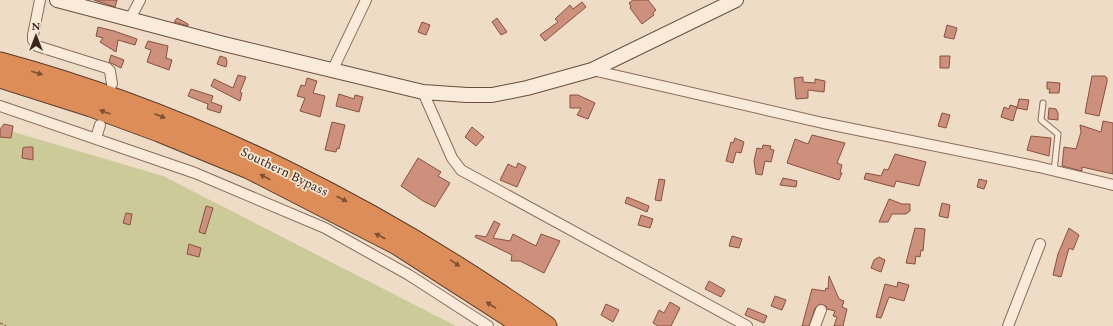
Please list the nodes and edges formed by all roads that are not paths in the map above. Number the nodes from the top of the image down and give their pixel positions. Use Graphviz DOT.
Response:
graph roads {
  1 [pos="40,0"];
  2 [pos="57,0"];
  3 [pos="140,0"];
  4 [pos="366,0"];
  5 [pos="736,0"];
  6 [pos="90,4"];
  7 [pos="130,19"];
  8 [pos="0,62"];
  9 [pos="333,69"];
  10 [pos="592,70"];
  11 [pos="0,78"];
  12 [pos="112,84"];
  13 [pos="423,92"];
  14 [pos="1043,103"];
  15 [pos="0,106"];
  16 [pos="100,125"];
  17 [pos="96,138"];
  18 [pos="1054,171"];
  19 [pos="1113,185"];
  20 [pos="1040,244"];
  21 [pos="821,310"];
  22 [pos="731,323"];
  23 [pos="488,326"];
  24 [pos="523,326"];
  25 [pos="547,326"];
  26 [pos="746,326"];
  27 [pos="815,326"];
  28 [pos="1008,326"];
  1 -- 12 [label="street"];
  2 -- 6 [label="main road"];
  3 -- 7 [label="street"];
  4 -- 9 [label="street"];
  5 -- 10 [label="main road"];
  6 -- 7 [label="main road"];
  7 -- 9 [label="main road"];
  8 -- 25 [label="highway, Southern Bypass, one-way"];
  9 -- 13 [label="main road"];
  10 -- 13 [label="main road"];
  10 -- 18 [label="street"];
  24 -- 11 [label="highway, Southern Bypass, one-way"];
  13 -- 22 [label="street"];
  14 -- 18 [label="lane"];
  15 -- 17 [label="street"];
  16 -- 17 [label="street"];
  17 -- 23 [label="street"];
  18 -- 19 [label="street"];
  20 -- 28 [label="street"];
  21 -- 27 [label="street"];
  22 -- 26 [label="street"];
}
